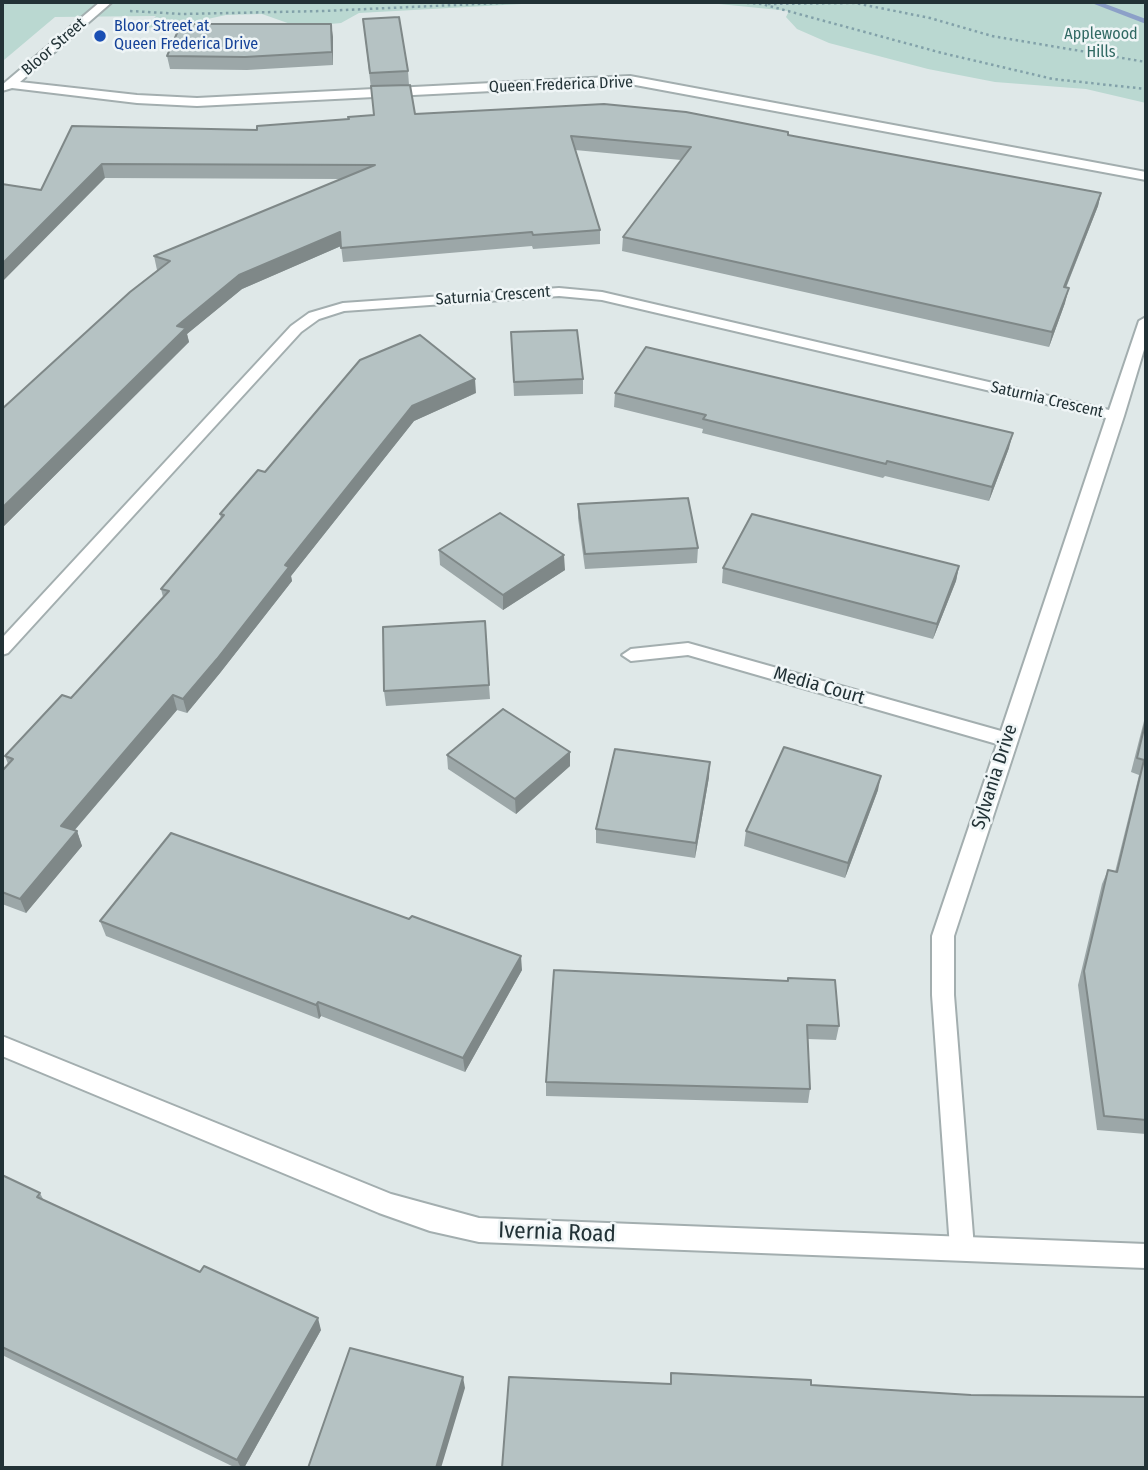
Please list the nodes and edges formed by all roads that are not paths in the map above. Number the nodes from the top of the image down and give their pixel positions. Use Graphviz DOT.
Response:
graph roads {
  1 [pos="103,5"];
  2 [pos="6,88"];
  3 [pos="1146,176"];
  4 [pos="1146,321"];
  5 [pos="1116,416"];
  6 [pos="2,649"];
  7 [pos="631,655"];
  8 [pos="1006,740"];
  9 [pos="2,1046"];
  10 [pos="962,1248"];
  11 [pos="1146,1255"];
  1 -- 2 [label="street, Bloor Street"];
  2 -- 3 [label="street, Queen Frederica Drive"];
  4 -- 5 [label="street, Sylvania Drive"];
  5 -- 6 [label="street, Saturnia Crescent"];
  5 -- 8 [label="street, Sylvania Drive"];
  7 -- 8 [label="street, Media Court"];
  8 -- 10 [label="street, Sylvania Drive"];
  9 -- 10 [label="street, Ivernia Road"];
  10 -- 11 [label="street, Ivernia Road"];
}
